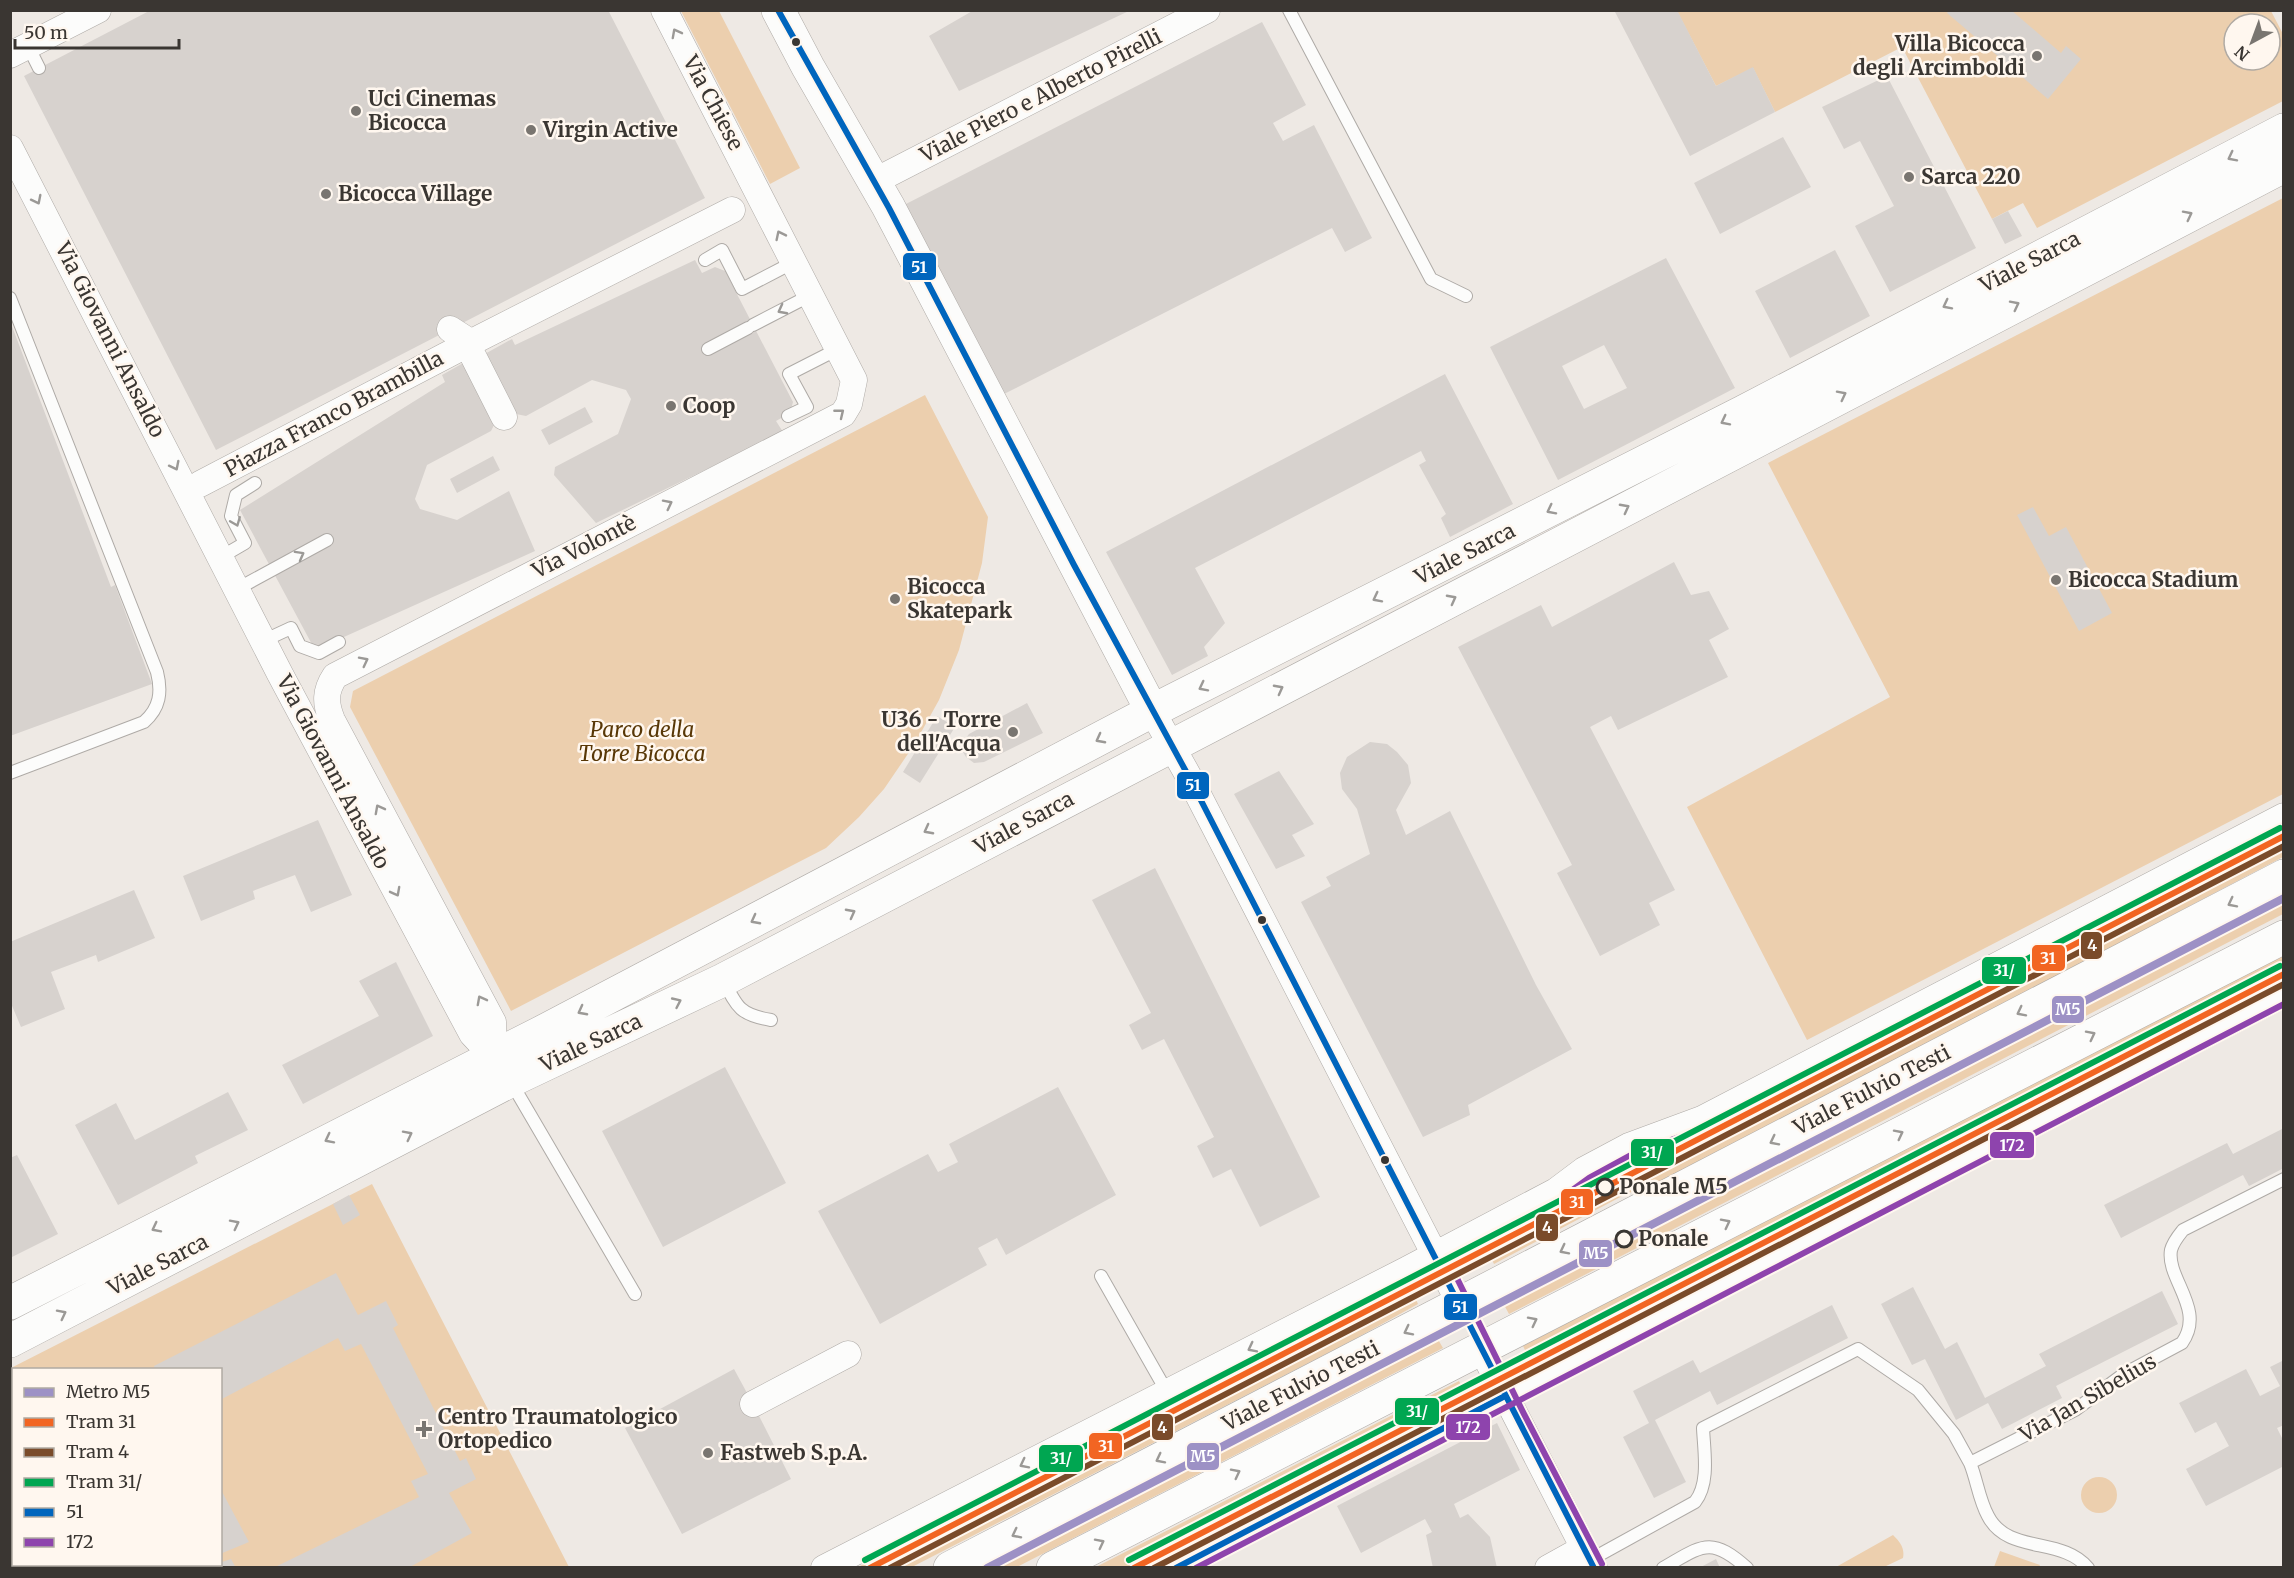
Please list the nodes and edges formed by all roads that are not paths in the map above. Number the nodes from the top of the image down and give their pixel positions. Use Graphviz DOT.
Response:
graph roads {
  1 [pos="98,10"];
  2 [pos="664,10"];
  3 [pos="778,10"];
  4 [pos="1207,10"];
  5 [pos="1289,10"];
  6 [pos="26,56"];
  7 [pos="2283,130"];
  8 [pos="10,148"];
  9 [pos="2283,166"];
  10 [pos="875,182"];
  11 [pos="732,210"];
  12 [pos="705,260"];
  13 [pos="794,262"];
  14 [pos="811,295"];
  15 [pos="1466,296"];
  16 [pos="10,298"];
  17 [pos="462,333"];
  18 [pos="708,349"];
  19 [pos="838,349"];
  20 [pos="854,380"];
  21 [pos="1783,408"];
  22 [pos="788,416"];
  23 [pos="504,417"];
  24 [pos="255,483"];
  25 [pos="200,484"];
  26 [pos="327,540"];
  27 [pos="221,557"];
  28 [pos="237,589"];
  29 [pos="263,641"];
  30 [pos="339,642"];
  31 [pos="280,674"];
  32 [pos="335,676"];
  33 [pos="1152,711"];
  34 [pos="1172,746"];
  35 [pos="10,773"];
  36 [pos="2283,816"];
  37 [pos="2283,876"];
  38 [pos="2283,937"];
  39 [pos="723,980"];
  40 [pos="2283,994"];
  41 [pos="771,1020"];
  42 [pos="502,1068"];
  43 [pos="2283,1179"];
  44 [pos="1435,1254"];
  45 [pos="1101,1276"];
  46 [pos="635,1294"];
  47 [pos="10,1303"];
  48 [pos="1460,1304"];
  49 [pos="10,1341"];
  50 [pos="1481,1348"];
  51 [pos="848,1354"];
  52 [pos="1167,1392"];
  53 [pos="1505,1396"];
  54 [pos="753,1404"];
  55 [pos="1970,1463"];
  56 [pos="1589,1558"];
  57 [pos="824,1568"];
  58 [pos="950,1568"];
  59 [pos="1053,1568"];
  60 [pos="1175,1568"];
  61 [pos="1548,1568"];
  62 [pos="1663,1568"];
  63 [pos="1747,1568"];
  64 [pos="2088,1568"];
  1 -- 6 [label="street"];
  13 -- 2 [label="street, Via Chiese, one-way"];
  3 -- 10 [label="street"];
  4 -- 10 [label="street, Viale Piero e Alberto Pirelli"];
  5 -- 15 [label="lane"];
  7 -- 21 [label="street, Viale Sarca, one-way"];
  8 -- 27 [label="street, Via Giovanni Ansaldo, one-way"];
  21 -- 9 [label="street, Viale Sarca, one-way"];
  10 -- 33 [label="street"];
  11 -- 17 [label="street, Piazza Franco Brambilla"];
  12 -- 13 [label="lane"];
  13 -- 14 [label="street, Via Chiese"];
  14 -- 18 [label="lane, one-way"];
  14 -- 19 [label="street, Via Chiese"];
  16 -- 35 [label="lane"];
  17 -- 23 [label="street, Piazza Franco Brambilla"];
  17 -- 25 [label="street, Piazza Franco Brambilla"];
  19 -- 20 [label="street, Via Chiese"];
  19 -- 22 [label="lane"];
  32 -- 20 [label="street, Via Volontè, one-way"];
  21 -- 33 [label="street, Viale Sarca, one-way"];
  34 -- 21 [label="street, Viale Sarca, one-way"];
  24 -- 27 [label="lane, one-way"];
  28 -- 26 [label="lane, one-way"];
  27 -- 28 [label="street, Via Giovanni Ansaldo"];
  28 -- 29 [label="street, Via Giovanni Ansaldo"];
  29 -- 30 [label="lane"];
  29 -- 31 [label="street, Via Giovanni Ansaldo"];
  31 -- 32 [label="street, Via Volontè"];
  31 -- 42 [label="street, Via Giovanni Ansaldo, one-way"];
  42 -- 32 [label="street, Via Giovanni Ansaldo, one-way"];
  33 -- 34 [label="street"];
  33 -- 42 [label="street, Viale Sarca, one-way"];
  39 -- 34 [label="street, Viale Sarca, one-way"];
  34 -- 44 [label="street"];
  36 -- 44 [label="street"];
  37 -- 48 [label="street, Viale Fulvio Testi, one-way"];
  50 -- 38 [label="street, one-way"];
  39 -- 41 [label="lane"];
  42 -- 39 [label="street, Viale Sarca, one-way"];
  40 -- 53 [label="street"];
  42 -- 46 [label="lane"];
  42 -- 47 [label="street, Viale Sarca, one-way"];
  49 -- 42 [label="street, Viale Sarca, one-way"];
  43 -- 55 [label="lane, Via Jan Sibelius"];
  44 -- 48 [label="street"];
  44 -- 52 [label="street, one-way"];
  45 -- 52 [label="lane"];
  48 -- 50 [label="street"];
  48 -- 58 [label="street, Viale Fulvio Testi, one-way"];
  50 -- 53 [label="street"];
  59 -- 50 [label="street, one-way"];
  51 -- 54 [label="street"];
  52 -- 57 [label="street, one-way"];
  53 -- 56 [label="street"];
  53 -- 60 [label="street"];
  55 -- 56 [label="lane"];
  55 -- 64 [label="lane"];
  56 -- 61 [label="street"];
  62 -- 63 [label="lane"];
}
